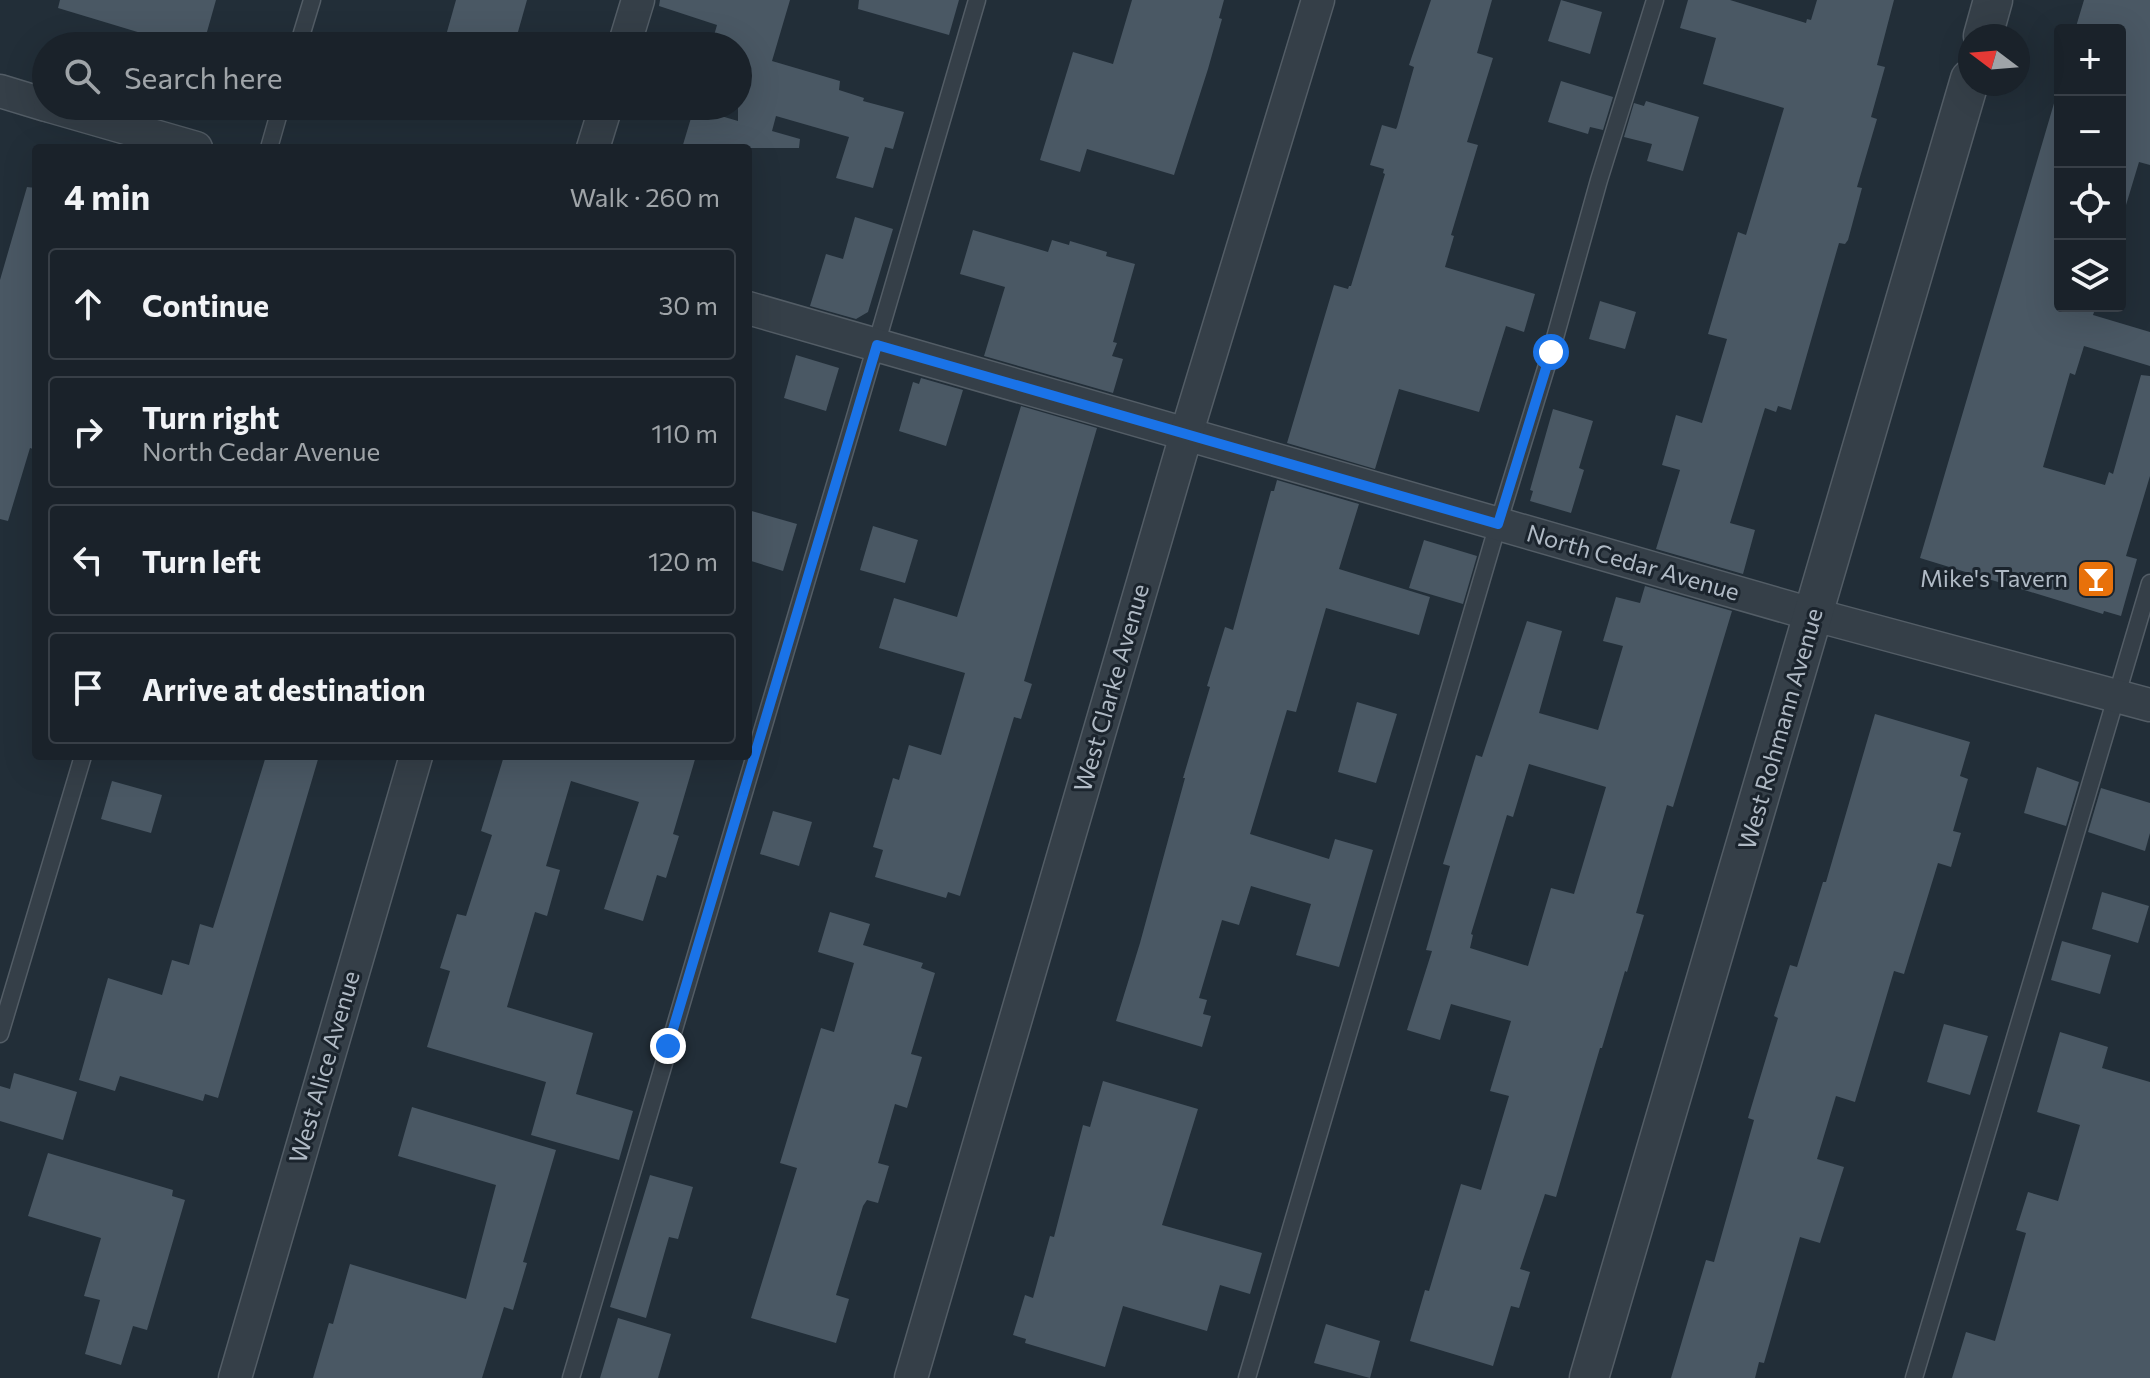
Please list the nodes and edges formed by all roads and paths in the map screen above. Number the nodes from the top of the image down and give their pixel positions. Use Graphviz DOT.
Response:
graph roads {
  1 [pos="312,0"];
  2 [pos="638,0"];
  3 [pos="977,0"];
  4 [pos="1318,0"];
  5 [pos="1655,0"];
  6 [pos="1993,0"];
  7 [pos="1986,24"];
  8 [pos="302,32"];
  9 [pos="628,32"];
  10 [pos="0,91"];
  11 [pos="1965,96"];
  12 [pos="32,100"];
  13 [pos="100,120"];
  14 [pos="277,120"];
  15 [pos="602,120"];
  16 [pos="182,144"];
  17 [pos="270,144"];
  18 [pos="594,144"];
  19 [pos="752,309"];
  20 [pos="877,345"];
  21 [pos="1186,435"];
  22 [pos="1498,524"];
  23 [pos="2150,583"];
  24 [pos="1815,615"];
  25 [pos="2118,696"];
  26 [pos="2150,705"];
  27 [pos="82,760"];
  28 [pos="415,760"];
  29 [pos="0,1034"];
  30 [pos="235,1378"];
  31 [pos="571,1378"];
  32 [pos="911,1378"];
  33 [pos="1247,1378"];
  34 [pos="1589,1378"];
  35 [pos="1914,1378"];
  1 -- 8 [label="lane"];
  2 -- 9 [label="street"];
  3 -- 20 [label="lane"];
  4 -- 21 [label="street, West Clarke Avenue"];
  5 -- 22 [label="lane"];
  6 -- 7 [label="street"];
  10 -- 12 [label="street"];
  11 -- 24 [label="street, West Rohmann Avenue"];
  13 -- 16 [label="street"];
  14 -- 17 [label="lane"];
  15 -- 18 [label="street"];
  19 -- 20 [label="street, North Cedar Avenue"];
  20 -- 21 [label="street, North Cedar Avenue"];
  20 -- 31 [label="lane"];
  21 -- 22 [label="street, North Cedar Avenue"];
  21 -- 32 [label="street, West Clarke Avenue"];
  22 -- 24 [label="street, North Cedar Avenue"];
  22 -- 33 [label="lane"];
  23 -- 25 [label="lane"];
  24 -- 25 [label="street, North Cedar Avenue"];
  24 -- 34 [label="street, West Rohmann Avenue"];
  25 -- 26 [label="street, North Cedar Avenue"];
  25 -- 35 [label="lane"];
  27 -- 29 [label="lane"];
  28 -- 30 [label="street, West Alice Avenue"];
}
